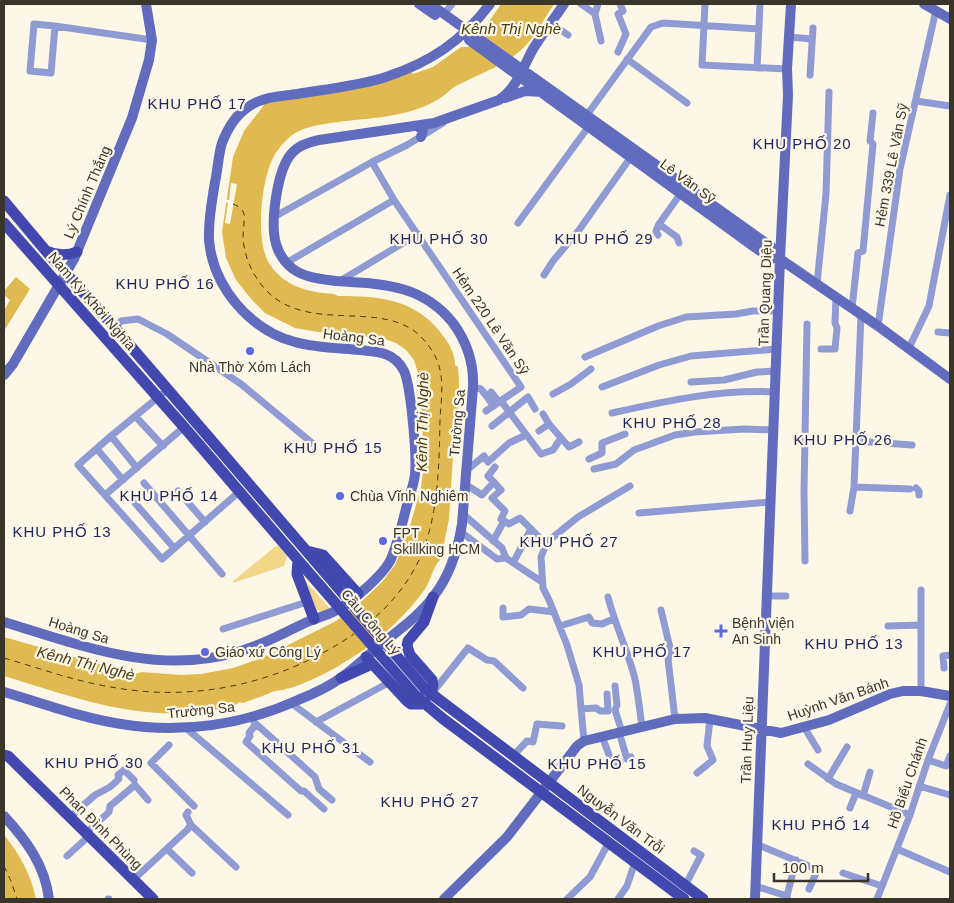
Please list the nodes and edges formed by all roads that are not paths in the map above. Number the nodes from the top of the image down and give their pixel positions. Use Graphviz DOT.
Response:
graph roads {
  1 [pos="146,4"];
  2 [pos="419,4"];
  3 [pos="430,4"];
  4 [pos="452,4"];
  5 [pos="490,4"];
  6 [pos="564,4"];
  7 [pos="581,4"];
  8 [pos="598,4"];
  9 [pos="620,4"];
  10 [pos="705,4"];
  11 [pos="760,4"];
  12 [pos="791,4"];
  13 [pos="924,4"];
  14 [pos="936,10"];
  15 [pos="595,14"];
  16 [pos="446,15"];
  17 [pos="950,19"];
  18 [pos="476,21"];
  19 [pos="551,23"];
  20 [pos="55,26"];
  21 [pos="704,26"];
  22 [pos="813,28"];
  23 [pos="759,29"];
  24 [pos="464,32"];
  25 [pos="568,35"];
  26 [pos="789,37"];
  27 [pos="812,39"];
  28 [pos="152,40"];
  29 [pos="601,41"];
  30 [pos="618,52"];
  31 [pos="627,59"];
  32 [pos="757,68"];
  33 [pos="517,69"];
  34 [pos="787,69"];
  35 [pos="810,75"];
  36 [pos="542,92"];
  37 [pos="829,92"];
  38 [pos="499,100"];
  39 [pos="916,101"];
  40 [pos="688,103"];
  41 [pos="950,106"];
  42 [pos="873,113"];
  43 [pos="455,116"];
  44 [pos="586,121"];
  45 [pos="417,126"];
  46 [pos="421,137"];
  47 [pos="634,153"];
  48 [pos="372,162"];
  49 [pos="681,193"];
  50 [pos="950,195"];
  51 [pos="394,200"];
  52 [pos="4,201"];
  53 [pos="274,218"];
  54 [pos="4,223"];
  55 [pos="518,223"];
  56 [pos="659,224"];
  57 [pos="418,234"];
  58 [pos="658,235"];
  59 [pos="679,242"];
  60 [pos="46,251"];
  61 [pos="77,252"];
  62 [pos="780,259"];
  63 [pos="286,263"];
  64 [pos="66,274"];
  65 [pos="544,275"];
  66 [pos="340,281"];
  67 [pos="817,284"];
  68 [pos="58,287"];
  69 [pos="836,297"];
  70 [pos="852,308"];
  71 [pos="778,312"];
  72 [pos="861,315"];
  73 [pos="807,324"];
  74 [pos="878,326"];
  75 [pos="115,328"];
  76 [pos="938,332"];
  77 [pos="950,333"];
  78 [pos="821,348"];
  79 [pos="909,348"];
  80 [pos="777,349"];
  81 [pos="585,357"];
  82 [pos="591,369"];
  83 [pos="776,371"];
  84 [pos="4,375"];
  85 [pos="950,379"];
  86 [pos="691,382"];
  87 [pos="473,387"];
  88 [pos="602,387"];
  89 [pos="491,392"];
  90 [pos="776,392"];
  91 [pos="163,394"];
  92 [pos="553,394"];
  93 [pos="498,403"];
  94 [pos="535,409"];
  95 [pos="486,411"];
  96 [pos="509,412"];
  97 [pos="612,413"];
  98 [pos="543,414"];
  99 [pos="136,417"];
  100 [pos="549,424"];
  101 [pos="492,426"];
  102 [pos="184,427"];
  103 [pos="773,430"];
  104 [pos="539,431"];
  105 [pos="625,434"];
  106 [pos="526,435"];
  107 [pos="111,436"];
  108 [pos="561,438"];
  109 [pos="856,441"];
  110 [pos="579,442"];
  111 [pos="312,444"];
  112 [pos="912,445"];
  113 [pos="163,446"];
  114 [pos="97,449"];
  115 [pos="589,459"];
  116 [pos="494,467"];
  117 [pos="137,468"];
  118 [pos="594,469"];
  119 [pos="466,470"];
  120 [pos="123,480"];
  121 [pos="494,482"];
  122 [pos="144,484"];
  123 [pos="465,484"];
  124 [pos="630,486"];
  125 [pos="854,487"];
  126 [pos="178,491"];
  127 [pos="915,491"];
  128 [pos="239,492"];
  129 [pos="105,495"];
  130 [pos="770,502"];
  131 [pos="135,503"];
  132 [pos="850,511"];
  133 [pos="639,513"];
  134 [pos="463,514"];
  135 [pos="504,521"];
  136 [pos="205,522"];
  137 [pos="531,529"];
  138 [pos="460,532"];
  139 [pos="292,534"];
  140 [pos="189,536"];
  141 [pos="280,540"];
  142 [pos="493,541"];
  143 [pos="546,544"];
  144 [pos="174,548"];
  145 [pos="307,551"];
  146 [pos="506,558"];
  147 [pos="315,561"];
  148 [pos="804,561"];
  149 [pos="513,563"];
  150 [pos="301,564"];
  151 [pos="222,574"];
  152 [pos="542,582"];
  153 [pos="767,583"];
  154 [pos="921,590"];
  155 [pos="358,594"];
  156 [pos="766,596"];
  157 [pos="786,596"];
  158 [pos="433,597"];
  159 [pos="608,597"];
  160 [pos="307,602"];
  161 [pos="503,608"];
  162 [pos="661,610"];
  163 [pos="554,612"];
  164 [pos="314,619"];
  165 [pos="613,619"];
  166 [pos="4,622"];
  167 [pos="921,625"];
  168 [pos="560,626"];
  169 [pos="888,626"];
  170 [pos="223,629"];
  171 [pos="950,655"];
  172 [pos="369,660"];
  173 [pos="944,668"];
  174 [pos="341,678"];
  175 [pos="390,682"];
  176 [pos="614,686"];
  177 [pos="523,688"];
  178 [pos="921,691"];
  179 [pos="4,692"];
  180 [pos="607,694"];
  181 [pos="424,696"];
  182 [pos="950,696"];
  183 [pos="291,703"];
  184 [pos="950,704"];
  185 [pos="581,709"];
  186 [pos="675,719"];
  187 [pos="710,719"];
  188 [pos="253,721"];
  189 [pos="316,722"];
  190 [pos="562,726"];
  191 [pos="642,726"];
  192 [pos="804,727"];
  193 [pos="186,728"];
  194 [pos="760,729"];
  195 [pos="620,732"];
  196 [pos="602,736"];
  197 [pos="584,741"];
  198 [pos="169,745"];
  199 [pos="847,747"];
  200 [pos="818,750"];
  201 [pos="5,753"];
  202 [pos="513,756"];
  203 [pos="950,756"];
  204 [pos="631,757"];
  205 [pos="928,760"];
  206 [pos="370,762"];
  207 [pos="620,762"];
  208 [pos="808,764"];
  209 [pos="870,772"];
  210 [pos="697,773"];
  211 [pos="828,779"];
  212 [pos="134,780"];
  213 [pos="919,786"];
  214 [pos="546,788"];
  215 [pos="860,795"];
  216 [pos="950,795"];
  217 [pos="148,800"];
  218 [pos="332,800"];
  219 [pos="194,806"];
  220 [pos="850,808"];
  221 [pos="324,809"];
  222 [pos="188,812"];
  223 [pos="288,815"];
  224 [pos="910,815"];
  225 [pos="4,816"];
  226 [pos="70,817"];
  227 [pos="191,825"];
  228 [pos="87,834"];
  229 [pos="609,842"];
  230 [pos="756,844"];
  231 [pos="167,849"];
  232 [pos="897,849"];
  233 [pos="700,855"];
  234 [pos="67,856"];
  235 [pos="796,860"];
  236 [pos="635,862"];
  237 [pos="236,867"];
  238 [pos="950,872"];
  239 [pos="192,873"];
  240 [pos="843,873"];
  241 [pos="133,880"];
  242 [pos="686,886"];
  243 [pos="755,886"];
  244 [pos="882,886"];
  245 [pos="809,890"];
  246 [pos="787,898"];
  247 [pos="49,899"];
  248 [pos="152,899"];
  249 [pos="444,899"];
  250 [pos="566,899"];
  251 [pos="618,899"];
  252 [pos="684,899"];
  253 [pos="703,899"];
  254 [pos="756,899"];
  255 [pos="877,899"];
  1 -- 28 [label="street, Lý Chính Thắng"];
  2 -- 24 [label="street"];
  3 -- 16 [label="street"];
  4 -- 16 [label="street"];
  5 -- 18 [label="street, Hoàng Sa"];
  6 -- 19 [label="street"];
  7 -- 15 [label="street"];
  8 -- 15 [label="street"];
  9 -- 30 [label="street"];
  10 -- 21 [label="street"];
  11 -- 23 [label="street"];
  12 -- 26 [label="street, Trần Quang Diệu"];
  13 -- 14 [label="street"];
  14 -- 17 [label="street"];
  14 -- 39 [label="street, Hẻm 339 Lê Văn Sỹ"];
  15 -- 29 [label="street"];
  16 -- 18 [label="street"];
  16 -- 24 [label="street"];
  18 -- 24 [label="street, Hoàng Sa"];
  19 -- 25 [label="street"];
  19 -- 33 [label="street"];
  20 -- 20 [label="street"];
  20 -- 28 [label="street"];
  21 -- 23 [label="street"];
  21 -- 31 [label="street"];
  21 -- 32 [label="street"];
  22 -- 27 [label="street"];
  23 -- 32 [label="street"];
  24 -- 33 [label="street"];
  24 -- 155 [label="street, Hoàng Sa"];
  26 -- 27 [label="street"];
  26 -- 34 [label="street, Trần Quang Diệu"];
  27 -- 35 [label="street"];
  28 -- 61 [label="street, Lý Chính Thắng"];
  31 -- 40 [label="street"];
  31 -- 44 [label="street"];
  32 -- 34 [label="street"];
  33 -- 36 [label="street, Lê Văn Sỹ"];
  33 -- 38 [label="street"];
  33 -- 44 [label="street, Lê Văn Sỹ"];
  34 -- 62 [label="street, Trần Quang Diệu"];
  36 -- 38 [label="street"];
  36 -- 44 [label="street, Lê Văn Sỹ"];
  37 -- 67 [label="street"];
  38 -- 43 [label="street"];
  39 -- 41 [label="street"];
  39 -- 74 [label="street, Hẻm 339 Lê Văn Sỹ"];
  42 -- 70 [label="street"];
  43 -- 45 [label="street"];
  43 -- 46 [label="street"];
  44 -- 47 [label="street, Lê Văn Sỹ"];
  44 -- 55 [label="street"];
  45 -- 46 [label="street"];
  45 -- 53 [label="street"];
  46 -- 48 [label="street"];
  47 -- 49 [label="street, Lê Văn Sỹ"];
  47 -- 62 [label="street, Lê Văn Sỹ"];
  47 -- 65 [label="street"];
  48 -- 51 [label="street, Hẻm 220 Lê Văn Sỹ"];
  48 -- 53 [label="street"];
  49 -- 56 [label="street"];
  49 -- 62 [label="street, Lê Văn Sỹ"];
  50 -- 79 [label="street"];
  51 -- 57 [label="street, Hẻm 220 Lê Văn Sỹ"];
  51 -- 63 [label="street"];
  52 -- 60 [label="main road, Nam Kỳ Khởi Nghĩa"];
  53 -- 63 [label="street"];
  54 -- 68 [label="main road, Nam Kỳ Khởi Nghĩa"];
  56 -- 58 [label="street"];
  56 -- 59 [label="street"];
  57 -- 66 [label="street"];
  57 -- 93 [label="street, Hẻm 220 Lê Văn Sỹ"];
  60 -- 61 [label="main road"];
  60 -- 64 [label="main road, Nam Kỳ Khởi Nghĩa"];
  61 -- 64 [label="street, Lý Chính Thắng"];
  62 -- 67 [label="street, Lê Văn Sỹ"];
  62 -- 71 [label="street, Trần Quang Diệu"];
  63 -- 66 [label="street, Trường Sa"];
  64 -- 68 [label="street, Lý Chính Thắng"];
  64 -- 75 [label="main road, Nam Kỳ Khởi Nghĩa"];
  66 -- 87 [label="street, Trường Sa"];
  67 -- 69 [label="street, Lê Văn Sỹ"];
  68 -- 84 [label="street, Lý Chính Thắng"];
  68 -- 91 [label="main road, Nam Kỳ Khởi Nghĩa"];
  69 -- 70 [label="street, Lê Văn Sỹ"];
  69 -- 78 [label="street"];
  70 -- 72 [label="street, Lê Văn Sỹ"];
  71 -- 80 [label="street, Trần Quang Diệu"];
  71 -- 81 [label="street"];
  72 -- 74 [label="street, Lê Văn Sỹ"];
  72 -- 109 [label="street"];
  73 -- 148 [label="street"];
  74 -- 79 [label="street, Lê Văn Sỹ"];
  75 -- 91 [label="main road, Nam Kỳ Khởi Nghĩa"];
  75 -- 111 [label="street"];
  76 -- 77 [label="street"];
  79 -- 85 [label="street, Lê Văn Sỹ"];
  80 -- 83 [label="street, Trần Quang Diệu"];
  80 -- 88 [label="street"];
  82 -- 92 [label="street"];
  83 -- 86 [label="street"];
  83 -- 90 [label="street, Trần Quang Diệu"];
  87 -- 93 [label="street"];
  87 -- 119 [label="street, Trường Sa"];
  89 -- 93 [label="street"];
  90 -- 97 [label="street"];
  90 -- 103 [label="street, Trần Quang Diệu"];
  91 -- 99 [label="street"];
  91 -- 102 [label="main road, Nam Kỳ Khởi Nghĩa"];
  91 -- 139 [label="main road, Nam Kỳ Khởi Nghĩa"];
  93 -- 95 [label="street, Hẻm 220 Lê Văn Sỹ"];
  93 -- 96 [label="street"];
  94 -- 96 [label="street"];
  96 -- 101 [label="street"];
  96 -- 106 [label="street"];
  98 -- 100 [label="street"];
  99 -- 107 [label="street"];
  99 -- 113 [label="street"];
  100 -- 104 [label="street"];
  100 -- 108 [label="street"];
  102 -- 113 [label="street"];
  102 -- 128 [label="main road, Nam Kỳ Khởi Nghĩa"];
  103 -- 118 [label="street"];
  103 -- 130 [label="street, Trần Quang Diệu"];
  105 -- 115 [label="street"];
  106 -- 108 [label="street"];
  106 -- 119 [label="street"];
  107 -- 114 [label="street"];
  107 -- 117 [label="street"];
  108 -- 110 [label="street"];
  109 -- 112 [label="street"];
  109 -- 125 [label="street"];
  113 -- 117 [label="street"];
  114 -- 120 [label="street"];
  114 -- 129 [label="street"];
  116 -- 121 [label="street"];
  117 -- 120 [label="street"];
  119 -- 123 [label="street, Trường Sa"];
  120 -- 129 [label="street"];
  121 -- 123 [label="street"];
  121 -- 135 [label="street"];
  122 -- 140 [label="street"];
  123 -- 134 [label="street, Trường Sa"];
  124 -- 143 [label="street"];
  125 -- 127 [label="street"];
  125 -- 132 [label="street"];
  126 -- 136 [label="street"];
  128 -- 136 [label="street"];
  128 -- 141 [label="main road, Nam Kỳ Khởi Nghĩa"];
  129 -- 144 [label="street"];
  130 -- 133 [label="street"];
  130 -- 153 [label="street, Trần Quang Diệu"];
  131 -- 144 [label="street"];
  134 -- 138 [label="street, Trường Sa"];
  134 -- 142 [label="street"];
  135 -- 137 [label="street"];
  135 -- 142 [label="street"];
  136 -- 140 [label="street"];
  137 -- 143 [label="street"];
  137 -- 149 [label="street"];
  138 -- 146 [label="street"];
  138 -- 158 [label="street, Trường Sa"];
  139 -- 141 [label="main road"];
  139 -- 145 [label="main road, Nam Kỳ Khởi Nghĩa"];
  140 -- 144 [label="street"];
  140 -- 151 [label="street"];
  141 -- 150 [label="main road, Nam Kỳ Khởi Nghĩa"];
  142 -- 146 [label="street"];
  143 -- 152 [label="street"];
  145 -- 147 [label="main road, Nam Kỳ Khởi Nghĩa"];
  145 -- 155 [label="main road"];
  146 -- 149 [label="street"];
  147 -- 181 [label="main road, Cầu Công Lý, bridge"];
  149 -- 152 [label="street"];
  150 -- 160 [label="main road"];
  150 -- 181 [label="main road, Cầu Công Lý, bridge"];
  152 -- 163 [label="street"];
  153 -- 156 [label="street, Trần Huy Liệu"];
  154 -- 167 [label="street"];
  155 -- 164 [label="street, Hoàng Sa"];
  156 -- 157 [label="street"];
  156 -- 194 [label="street, Trần Huy Liệu"];
  158 -- 172 [label="street, Trường Sa"];
  158 -- 181 [label="main road"];
  159 -- 165 [label="street"];
  160 -- 164 [label="main road"];
  160 -- 170 [label="street"];
  161 -- 163 [label="street"];
  162 -- 186 [label="street"];
  163 -- 168 [label="street"];
  164 -- 166 [label="street, Hoàng Sa"];
  165 -- 168 [label="street"];
  165 -- 191 [label="street"];
  167 -- 169 [label="street"];
  167 -- 178 [label="street"];
  168 -- 185 [label="street"];
  171 -- 173 [label="street"];
  172 -- 174 [label="main road"];
  172 -- 175 [label="main road"];
  174 -- 183 [label="street, Trường Sa"];
  175 -- 181 [label="main road"];
  175 -- 189 [label="street"];
  176 -- 195 [label="street"];
  177 -- 181 [label="street"];
  178 -- 182 [label="street, Huỳnh Văn Bánh"];
  178 -- 192 [label="street, Huỳnh Văn Bánh"];
  179 -- 193 [label="street, Trường Sa"];
  180 -- 185 [label="street"];
  181 -- 202 [label="main road, Nguyễn Văn Trỗi"];
  181 -- 214 [label="main road, Nguyễn Văn Trỗi"];
  183 -- 188 [label="street, Trường Sa"];
  183 -- 189 [label="street"];
  184 -- 205 [label="street, Hồ Biểu Chánh"];
  185 -- 197 [label="street"];
  186 -- 187 [label="street, Huỳnh Văn Bánh"];
  186 -- 191 [label="street, Huỳnh Văn Bánh"];
  187 -- 194 [label="street, Huỳnh Văn Bánh"];
  187 -- 210 [label="street"];
  188 -- 193 [label="street, Trường Sa"];
  188 -- 218 [label="street"];
  188 -- 221 [label="street"];
  189 -- 206 [label="street"];
  190 -- 202 [label="street"];
  191 -- 195 [label="street, Huỳnh Văn Bánh"];
  192 -- 194 [label="street, Huỳnh Văn Bánh"];
  192 -- 200 [label="street"];
  193 -- 223 [label="street"];
  194 -- 230 [label="street, Trần Huy Liệu"];
  195 -- 196 [label="street, Huỳnh Văn Bánh"];
  195 -- 204 [label="street"];
  196 -- 197 [label="street, Huỳnh Văn Bánh"];
  196 -- 207 [label="street"];
  197 -- 214 [label="street"];
  198 -- 219 [label="street"];
  199 -- 211 [label="street"];
  201 -- 226 [label="main road, Phan Đình Phùng"];
  202 -- 214 [label="main road, Nguyễn Văn Trỗi"];
  203 -- 205 [label="street"];
  205 -- 213 [label="street, Hồ Biểu Chánh"];
  208 -- 211 [label="street"];
  209 -- 215 [label="street"];
  211 -- 215 [label="street"];
  212 -- 226 [label="street"];
  213 -- 216 [label="street"];
  213 -- 224 [label="street, Hồ Biểu Chánh"];
  214 -- 229 [label="main road, Nguyễn Văn Trỗi"];
  214 -- 242 [label="main road, Nguyễn Văn Trỗi"];
  214 -- 249 [label="street"];
  215 -- 220 [label="street"];
  215 -- 224 [label="street"];
  217 -- 228 [label="street"];
  222 -- 227 [label="street"];
  224 -- 232 [label="street, Hồ Biểu Chánh"];
  225 -- 247 [label="street"];
  226 -- 228 [label="main road, Phan Đình Phùng"];
  227 -- 231 [label="street"];
  227 -- 237 [label="street"];
  228 -- 234 [label="street"];
  228 -- 241 [label="main road, Phan Đình Phùng"];
  229 -- 236 [label="main road, Nguyễn Văn Trỗi"];
  229 -- 250 [label="street"];
  230 -- 235 [label="street"];
  230 -- 243 [label="street, Trần Huy Liệu"];
  231 -- 239 [label="street"];
  231 -- 241 [label="street"];
  232 -- 238 [label="street"];
  232 -- 244 [label="street, Hồ Biểu Chánh"];
  233 -- 242 [label="street"];
  235 -- 245 [label="street"];
  235 -- 246 [label="street"];
  236 -- 251 [label="street"];
  236 -- 252 [label="main road, Nguyễn Văn Trỗi"];
  240 -- 244 [label="street"];
  241 -- 248 [label="main road, Phan Đình Phùng"];
  242 -- 253 [label="main road, Nguyễn Văn Trỗi"];
  243 -- 246 [label="street"];
  243 -- 254 [label="street, Trần Huy Liệu"];
  244 -- 255 [label="street, Hồ Biểu Chánh"];
}
